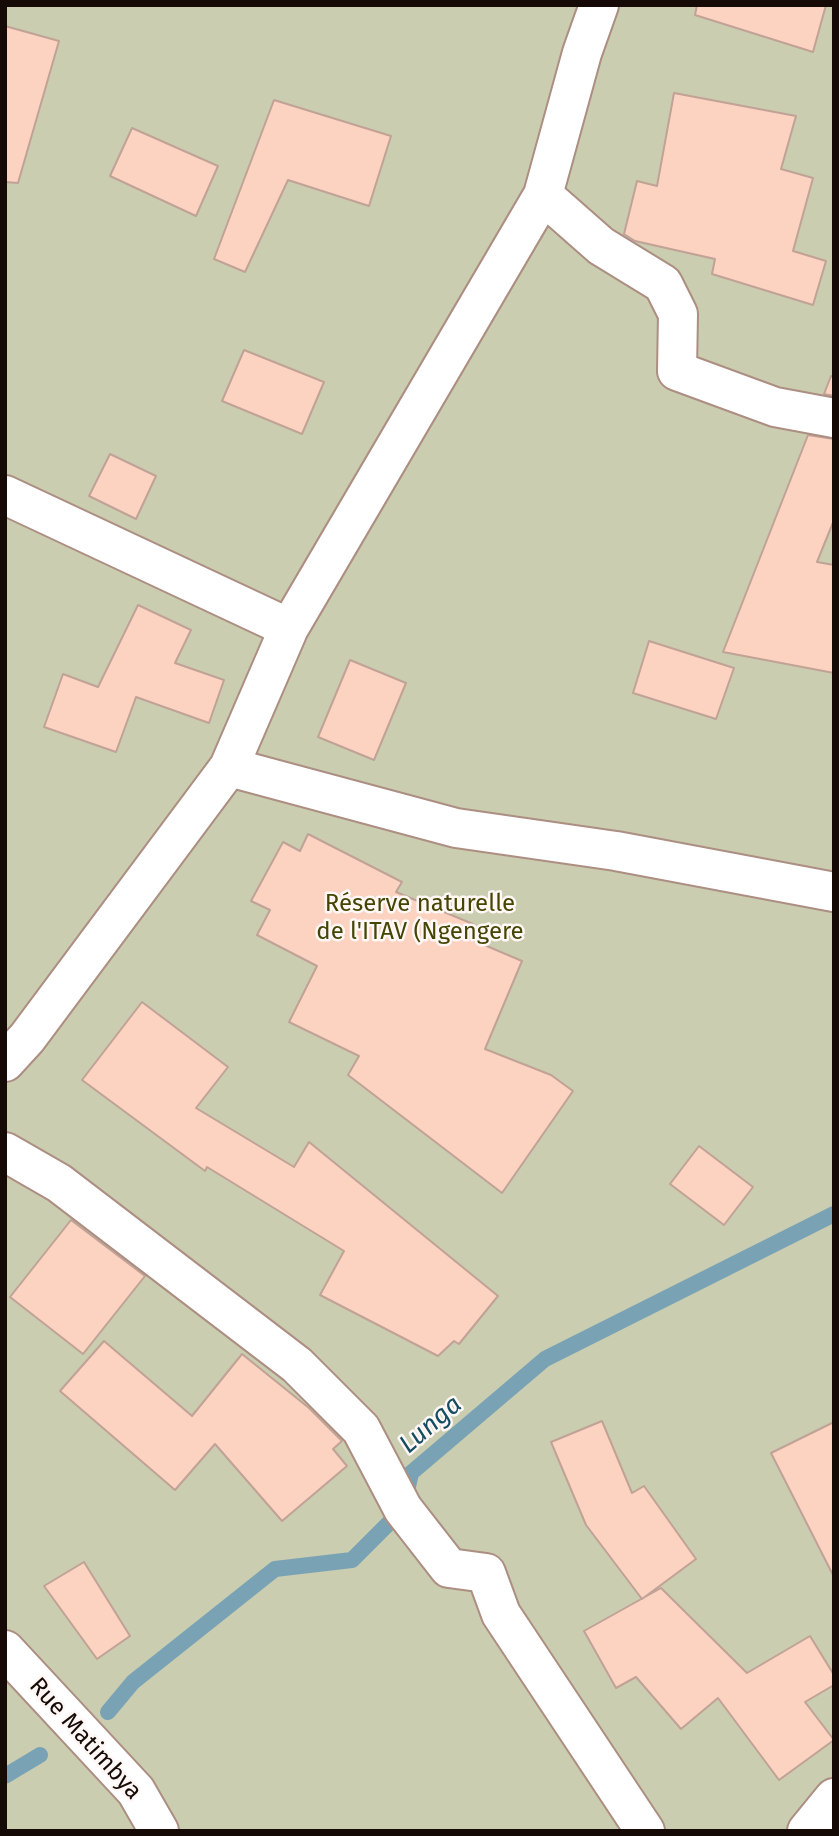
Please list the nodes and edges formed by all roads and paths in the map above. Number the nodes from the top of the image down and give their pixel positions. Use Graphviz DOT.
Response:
graph roads {
  1 [pos="598,5"];
  2 [pos="543,195"];
  3 [pos="834,418"];
  4 [pos="5,495"];
  5 [pos="289,628"];
  6 [pos="229,767"];
  7 [pos="834,892"];
  8 [pos="12,1041"];
  9 [pos="5,1152"];
  10 [pos="5,1650"];
  11 [pos="834,1798"];
  12 [pos="159,1831"];
  13 [pos="645,1831"];
  14 [pos="807,1831"];
  1 -- 2 [label="street"];
  2 -- 3 [label="street"];
  2 -- 5 [label="street"];
  4 -- 5 [label="street"];
  5 -- 6 [label="street"];
  6 -- 7 [label="street"];
  6 -- 8 [label="street"];
  9 -- 13 [label="street"];
  10 -- 12 [label="street, Rue Matimbya"];
  11 -- 14 [label="street"];
}
